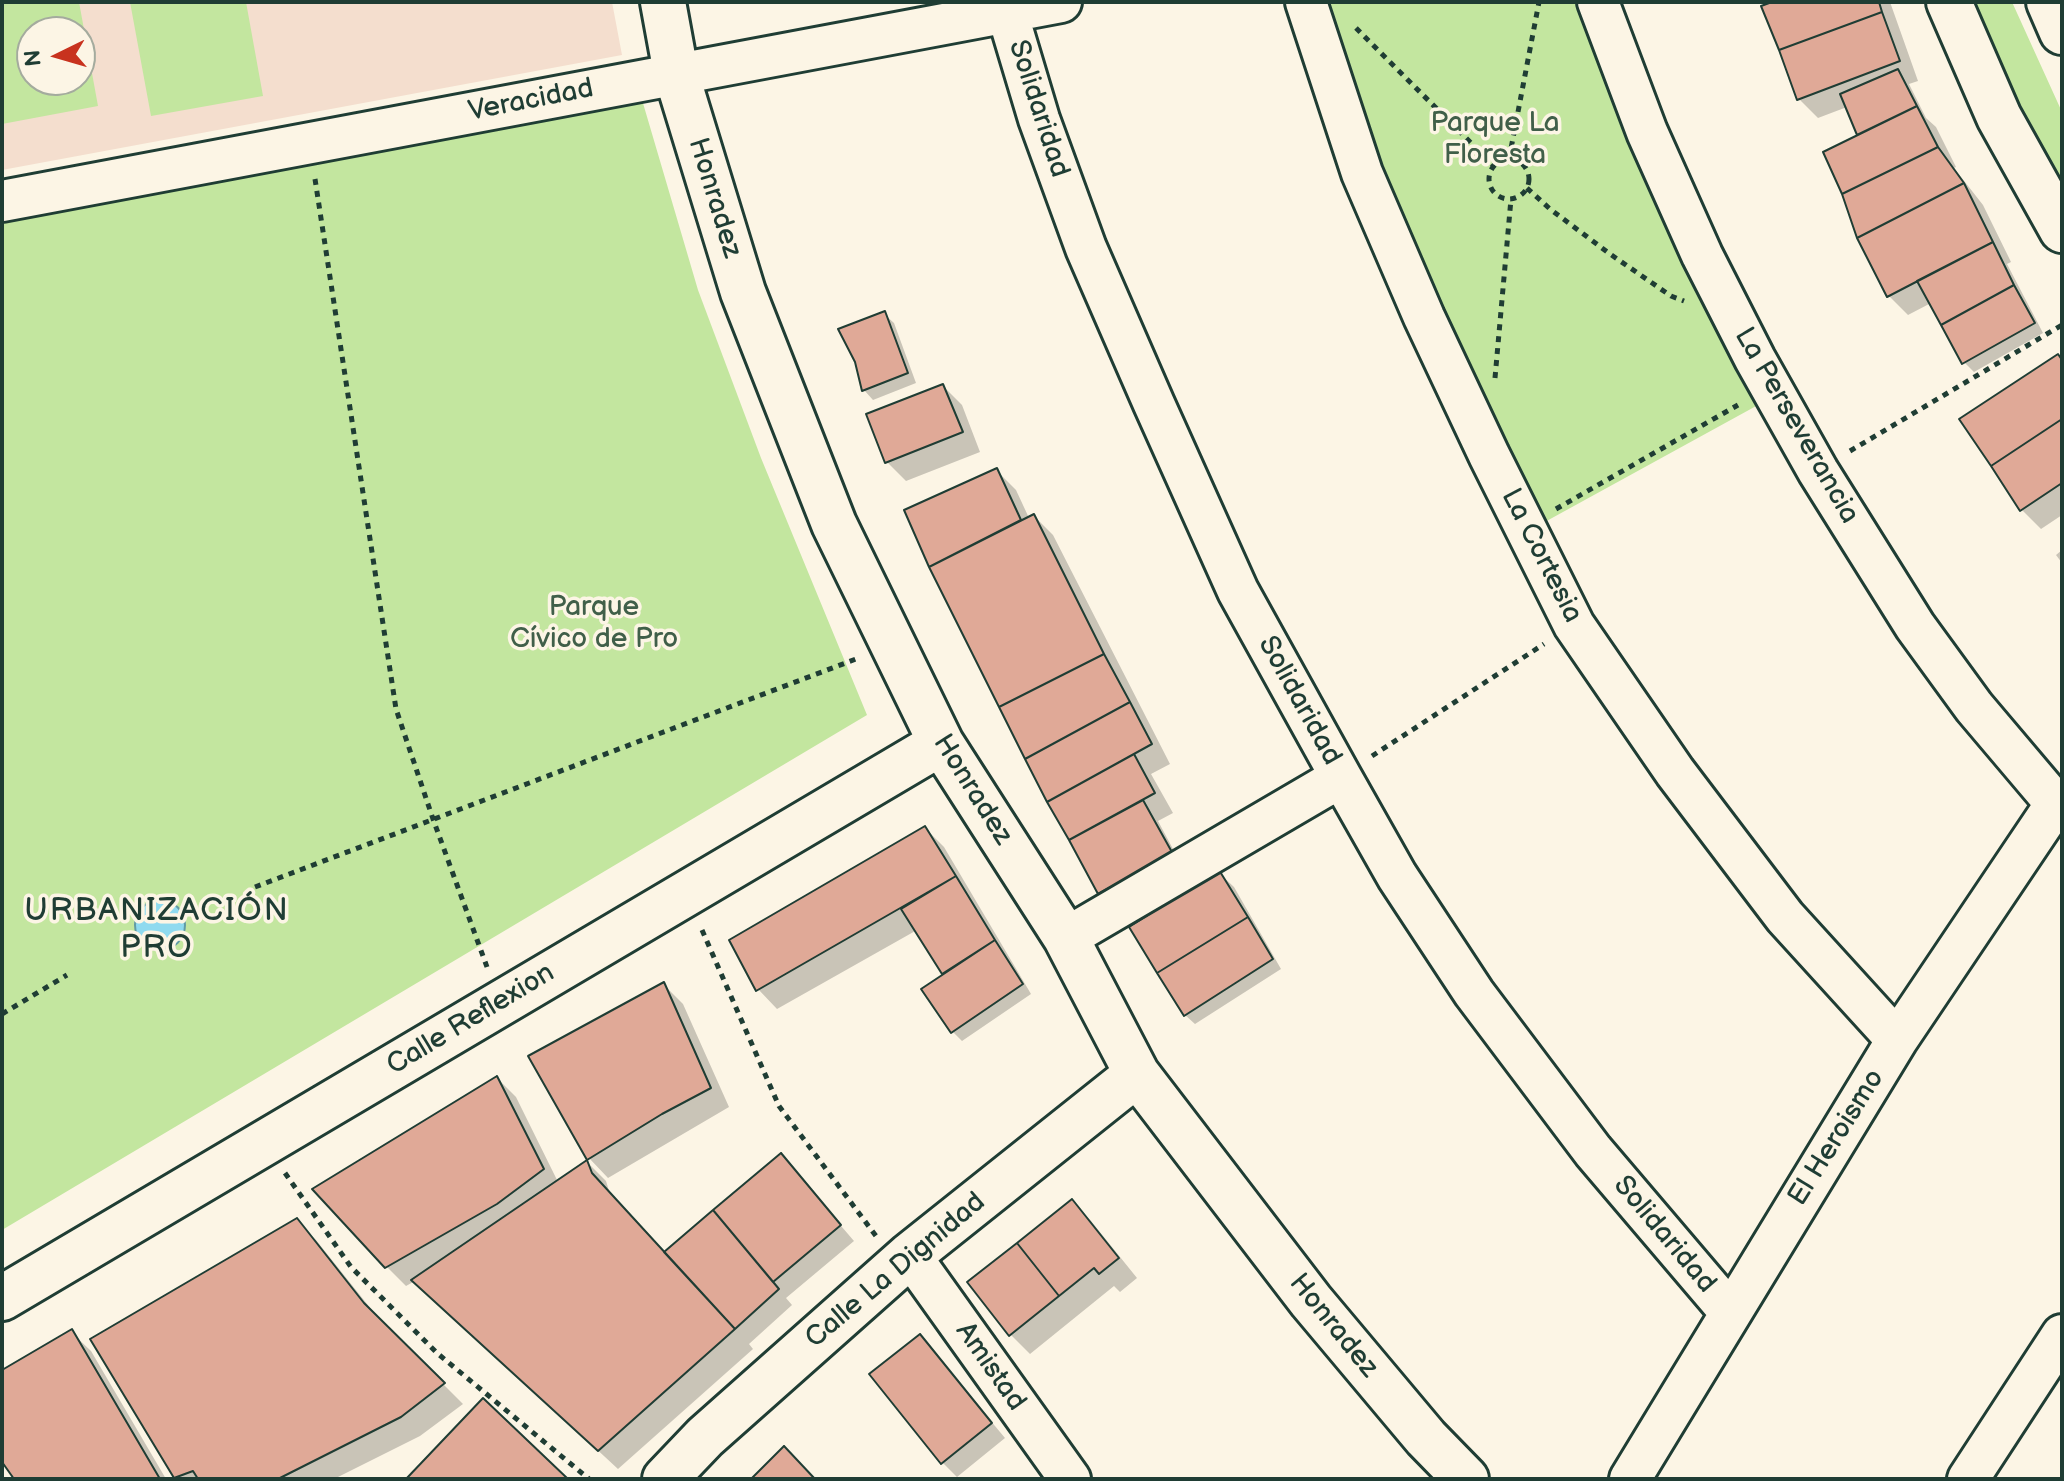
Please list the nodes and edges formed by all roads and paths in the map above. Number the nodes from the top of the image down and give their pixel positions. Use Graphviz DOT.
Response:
graph roads {
  1 [pos="663,2"];
  2 [pos="1061,2"];
  3 [pos="1306,2"];
  4 [pos="1539,2"];
  5 [pos="1598,2"];
  6 [pos="1949,2"];
  7 [pos="2049,2"];
  8 [pos="1007,12"];
  9 [pos="1352,22"];
  10 [pos="2062,32"];
  11 [pos="676,73"];
  12 [pos="310,143"];
  13 [pos="1509,159"];
  14 [pos="1494,166"];
  15 [pos="1527,188"];
  16 [pos="1511,199"];
  17 [pos="2,201"];
  18 [pos="2062,230"];
  19 [pos="1690,304"];
  20 [pos="2062,325"];
  21 [pos="1495,381"];
  22 [pos="1771,387"];
  23 [pos="1818,471"];
  24 [pos="1524,526"];
  25 [pos="1574,625"];
  26 [pos="892,645"];
  27 [pos="941,743"];
  28 [pos="1341,777"];
  29 [pos="2059,808"];
  30 [pos="433,819"];
  31 [pos="255,887"];
  32 [pos="685,893"];
  33 [pos="1066,938"];
  34 [pos="67,975"];
  35 [pos="500,1002"];
  36 [pos="2,1014"];
  37 [pos="1897,1040"];
  38 [pos="1137,1074"];
  39 [pos="263,1143"];
  40 [pos="904,1260"];
  41 [pos="2,1298"];
  42 [pos="1730,1312"];
  43 [pos="2062,1335"];
  44 [pos="589,1479"];
  45 [pos="665,1479"];
  46 [pos="1070,1479"];
  47 [pos="1466,1479"];
  48 [pos="1630,1479"];
  49 [pos="1968,1479"];
  1 -- 11 [label="street, Honradez"];
  2 -- 8 [label="street, Veracidad"];
  3 -- 24 [label="street, La Cortesia"];
  4 -- 13 [label="path"];
  5 -- 22 [label="street, La Perseverancia"];
  6 -- 18 [label="street"];
  7 -- 10 [label="street"];
  8 -- 11 [label="street, Veracidad"];
  8 -- 28 [label="street, Solidaridad"];
  9 -- 14 [label="path"];
  11 -- 12 [label="street, Veracidad"];
  11 -- 26 [label="street, Honradez"];
  12 -- 17 [label="street, Veracidad"];
  12 -- 30 [label="path"];
  13 -- 14 [label="path"];
  13 -- 15 [label="path"];
  14 -- 16 [label="path"];
  15 -- 16 [label="path"];
  15 -- 19 [label="path"];
  16 -- 21 [label="path"];
  20 -- 23 [label="path"];
  22 -- 23 [label="street, La Perseverancia"];
  22 -- 24 [label="path"];
  23 -- 29 [label="street, La Perseverancia"];
  24 -- 25 [label="street, La Cortesia"];
  25 -- 28 [label="path"];
  25 -- 37 [label="street, La Cortesia"];
  26 -- 27 [label="street, Honradez"];
  26 -- 30 [label="path"];
  27 -- 32 [label="street, Calle Reflexion"];
  27 -- 33 [label="street, Honradez"];
  28 -- 33 [label="street"];
  28 -- 42 [label="street, Solidaridad"];
  29 -- 37 [label="street, El Heroismo"];
  30 -- 31 [label="path"];
  30 -- 35 [label="path"];
  32 -- 35 [label="street, Calle Reflexion"];
  32 -- 40 [label="path"];
  33 -- 38 [label="street, Honradez"];
  34 -- 36 [label="path"];
  35 -- 39 [label="street, Calle Reflexion"];
  37 -- 42 [label="street, El Heroismo"];
  38 -- 40 [label="street, Calle La Dignidad"];
  38 -- 47 [label="street, Honradez"];
  39 -- 41 [label="street, Calle Reflexion"];
  39 -- 44 [label="path"];
  40 -- 45 [label="street, Calle La Dignidad"];
  40 -- 46 [label="street, Amistad"];
  42 -- 48 [label="street, El Heroismo"];
  43 -- 49 [label="street"];
}
